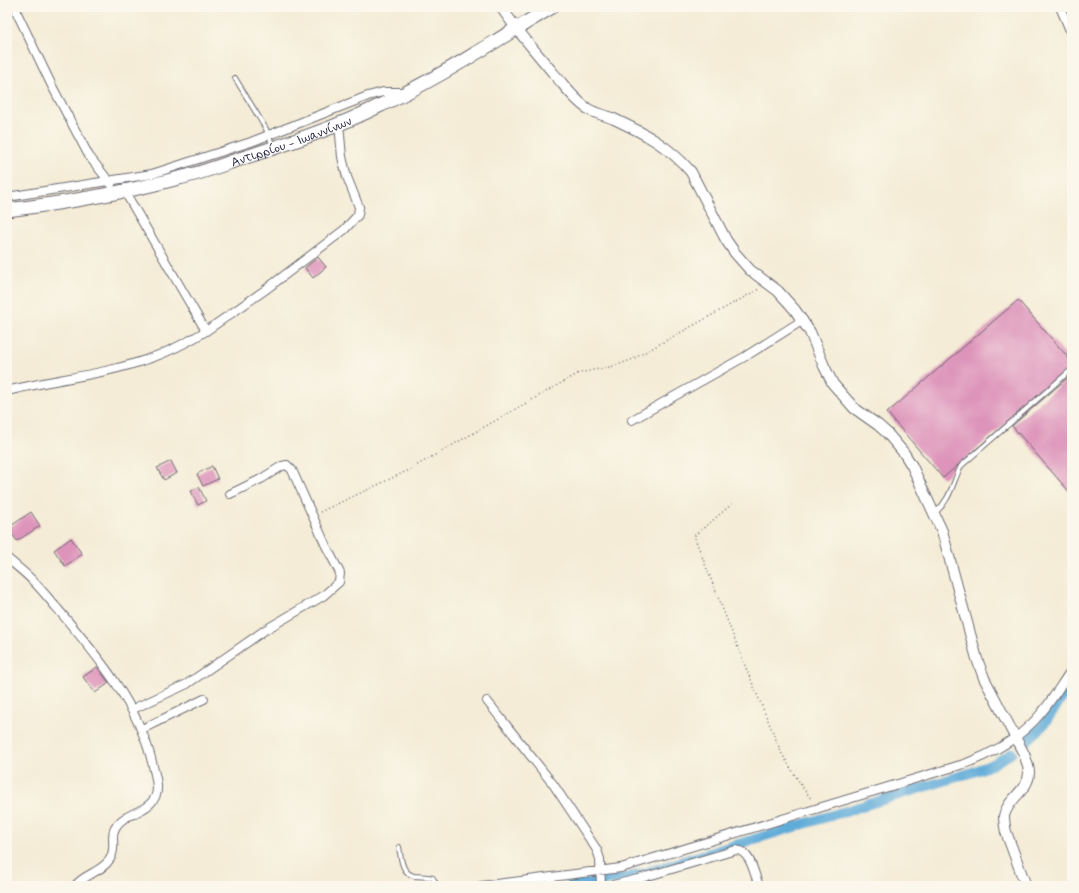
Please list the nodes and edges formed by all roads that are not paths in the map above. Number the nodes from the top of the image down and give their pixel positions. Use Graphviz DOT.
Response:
graph roads {
  1 [pos="17,7"];
  2 [pos="501,7"];
  3 [pos="552,7"];
  4 [pos="1060,7"];
  5 [pos="516,28"];
  6 [pos="1072,35"];
  7 [pos="235,78"];
  8 [pos="408,91"];
  9 [pos="339,124"];
  10 [pos="269,135"];
  11 [pos="273,148"];
  12 [pos="108,181"];
  13 [pos="122,192"];
  14 [pos="7,197"];
  15 [pos="7,210"];
  16 [pos="803,320"];
  17 [pos="206,331"];
  18 [pos="1072,369"];
  19 [pos="7,391"];
  20 [pos="632,420"];
  21 [pos="230,494"];
  22 [pos="934,513"];
  23 [pos="7,558"];
  24 [pos="1072,668"];
  25 [pos="204,699"];
  26 [pos="487,701"];
  27 [pos="133,710"];
  28 [pos="142,729"];
  29 [pos="1016,738"];
  30 [pos="399,847"];
  31 [pos="602,870"];
  32 [pos="75,886"];
  33 [pos="437,886"];
  34 [pos="480,886"];
  35 [pos="601,886"];
  36 [pos="609,886"];
  37 [pos="759,886"];
  38 [pos="1026,886"];
  1 -- 12 [label="street"];
  2 -- 5 [label="street"];
  3 -- 5 [label="main road, Αντιρρίου - Ιωαννίνων"];
  4 -- 6 [label="street"];
  5 -- 8 [label="main road, Αντιρρίου - Ιωαννίνων"];
  5 -- 16 [label="street"];
  7 -- 10 [label="lane"];
  8 -- 9 [label="main road, Αντιρρίου - Ιωαννίνων"];
  8 -- 10 [label="street"];
  9 -- 11 [label="main road, Αντιρρίου - Ιωαννίνων"];
  9 -- 17 [label="street"];
  10 -- 11 [label="lane"];
  10 -- 12 [label="street"];
  11 -- 13 [label="main road, Αντιρρίου - Ιωαννίνων"];
  12 -- 13 [label="street"];
  12 -- 14 [label="street"];
  13 -- 15 [label="main road, Αντιρρίου - Ιωαννίνων"];
  13 -- 17 [label="street"];
  16 -- 20 [label="street"];
  16 -- 22 [label="street"];
  17 -- 19 [label="street"];
  18 -- 22 [label="lane"];
  21 -- 27 [label="street"];
  22 -- 29 [label="street"];
  23 -- 27 [label="street"];
  24 -- 29 [label="street"];
  25 -- 28 [label="street"];
  26 -- 31 [label="street"];
  27 -- 28 [label="street"];
  28 -- 32 [label="street"];
  29 -- 31 [label="street"];
  29 -- 38 [label="street"];
  30 -- 33 [label="lane"];
  31 -- 34 [label="street"];
  31 -- 35 [label="street"];
  36 -- 37 [label="street"];
}
